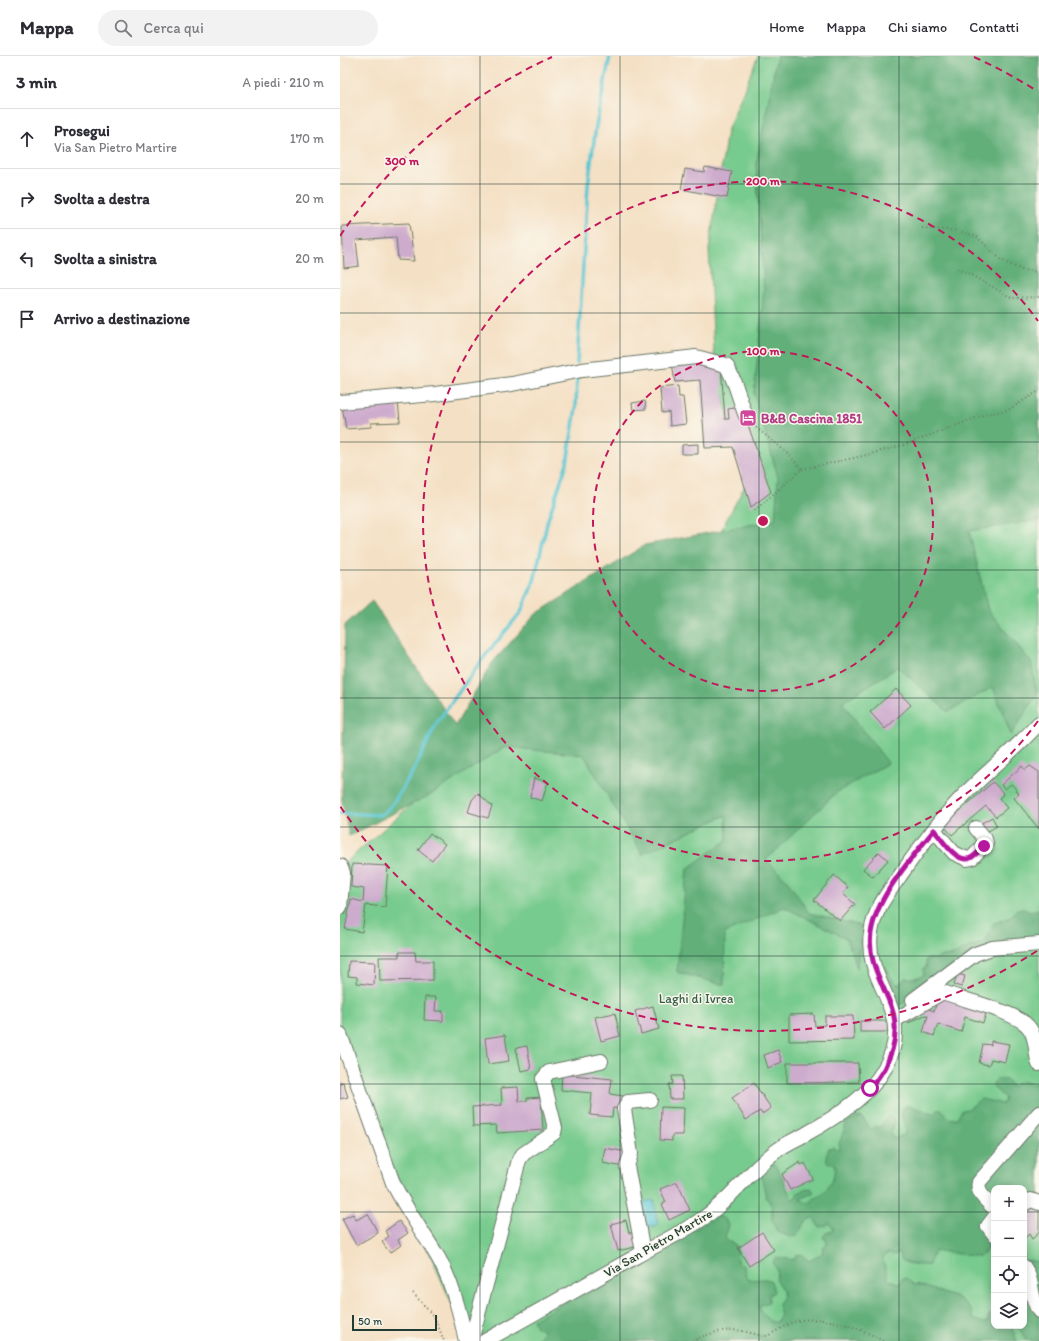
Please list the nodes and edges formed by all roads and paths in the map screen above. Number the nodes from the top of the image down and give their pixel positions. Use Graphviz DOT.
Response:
graph roads {
  1 [pos="922,228"];
  2 [pos="957,269"];
  3 [pos="1039,272"];
  4 [pos="1039,297"];
  5 [pos="1039,391"];
  6 [pos="340,402"];
  7 [pos="746,416"];
  8 [pos="802,469"];
  9 [pos="754,511"];
  10 [pos="1039,723"];
  11 [pos="976,828"];
  12 [pos="934,830"];
  13 [pos="340,866"];
  14 [pos="340,907"];
  15 [pos="1039,944"];
  16 [pos="894,1017"];
  17 [pos="340,1034"];
  18 [pos="601,1060"];
  19 [pos="1039,1064"];
  20 [pos="650,1100"];
  21 [pos="1039,1113"];
  22 [pos="1027,1202"];
  23 [pos="1039,1203"];
  24 [pos="991,1205"];
  25 [pos="643,1252"];
  26 [pos="1027,1271"];
  27 [pos="413,1293"];
  28 [pos="1039,1311"];
  29 [pos="444,1341"];
  30 [pos="466,1341"];
  31 [pos="470,1341"];
  32 [pos="485,1341"];
  33 [pos="692,1341"];
  34 [pos="883,1341"];
  1 -- 3 [label="path"];
  2 -- 4 [label="path"];
  5 -- 8 [label="path"];
  6 -- 7 [label="street"];
  7 -- 8 [label="path"];
  8 -- 9 [label="path"];
  10 -- 12 [label="street, Via San Pietro Martire"];
  11 -- 12 [label="street"];
  12 -- 16 [label="street, Via San Pietro Martire"];
  13 -- 14 [label="street"];
  15 -- 16 [label="street"];
  16 -- 19 [label="street"];
  16 -- 25 [label="street, Via San Pietro Martire"];
  17 -- 30 [label="street"];
  18 -- 31 [label="street"];
  20 -- 25 [label="street"];
  21 -- 24 [label="street"];
  22 -- 23 [label="street"];
  25 -- 32 [label="street, Via San Pietro Martire"];
  26 -- 28 [label="street"];
  27 -- 29 [label="path"];
  33 -- 34 [label="path"];
}
